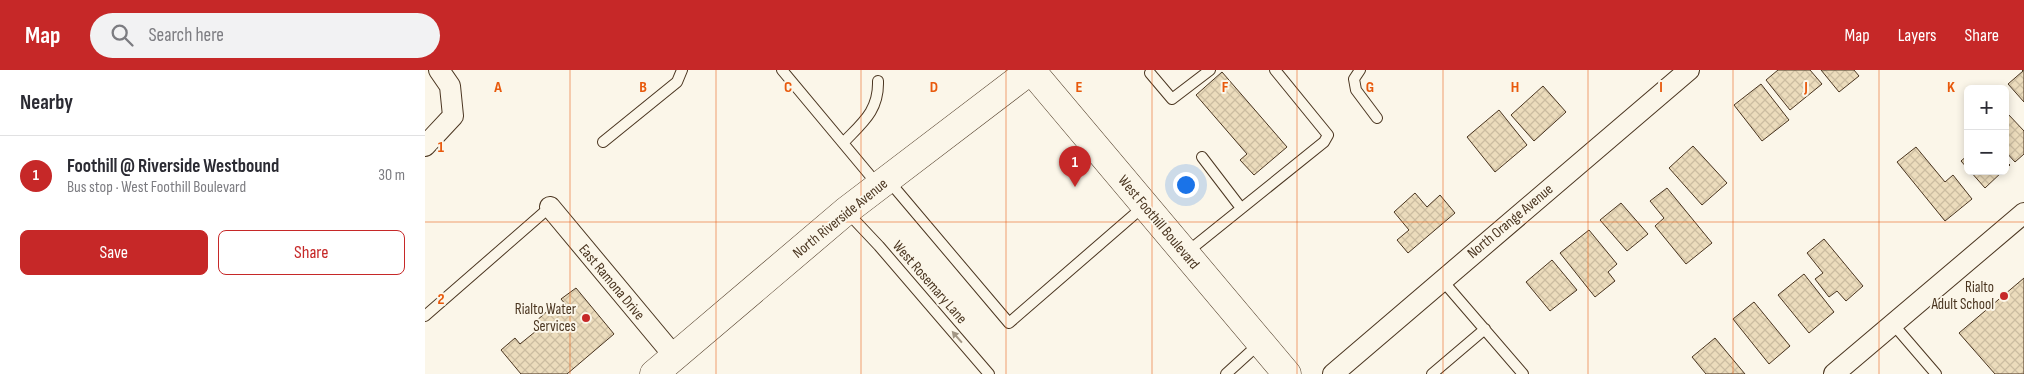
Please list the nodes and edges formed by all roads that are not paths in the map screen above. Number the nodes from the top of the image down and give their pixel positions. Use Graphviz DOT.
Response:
graph roads {
  1 [pos="439,70"];
  2 [pos="682,70"];
  3 [pos="782,70"];
  4 [pos="1031,70"];
  5 [pos="1210,70"];
  6 [pos="1275,70"];
  7 [pos="1360,70"];
  8 [pos="1689,70"];
  9 [pos="1149,73"];
  10 [pos="879,80"];
  11 [pos="1377,118"];
  12 [pos="603,142"];
  13 [pos="843,143"];
  14 [pos="425,146"];
  15 [pos="1201,157"];
  16 [pos="883,183"];
  17 [pos="1145,205"];
  18 [pos="550,207"];
  19 [pos="1241,208"];
  20 [pos="846,211"];
  21 [pos="2024,212"];
  22 [pos="1185,254"];
  23 [pos="1442,280"];
  24 [pos="425,316"];
  25 [pos="1893,324"];
  26 [pos="1485,329"];
  27 [pos="1261,342"];
  28 [pos="665,365"];
  29 [pos="989,374"];
  30 [pos="1226,374"];
  31 [pos="1287,374"];
  32 [pos="1333,374"];
  33 [pos="1432,374"];
  34 [pos="1523,374"];
  35 [pos="1834,374"];
  36 [pos="1937,374"];
  1 -- 14 [label="street"];
  2 -- 12 [label="lane"];
  3 -- 13 [label="lane"];
  4 -- 16 [label="main road, North Riverside Avenue"];
  4 -- 17 [label="main road, West Foothill Boulevard"];
  5 -- 9 [label="lane"];
  6 -- 19 [label="lane"];
  7 -- 11 [label="lane"];
  8 -- 23 [label="street, North Orange Avenue"];
  10 -- 13 [label="lane"];
  13 -- 16 [label="lane"];
  15 -- 19 [label="lane"];
  16 -- 17 [label="lane"];
  16 -- 20 [label="main road, North Riverside Avenue"];
  17 -- 22 [label="main road, West Foothill Boulevard"];
  18 -- 24 [label="lane"];
  18 -- 28 [label="street, East Ramona Drive"];
  19 -- 22 [label="lane"];
  20 -- 28 [label="main road, North Riverside Avenue"];
  29 -- 20 [label="lane, West Rosemary Lane, one-way"];
  21 -- 25 [label="street"];
  22 -- 27 [label="main road, West Foothill Boulevard"];
  23 -- 26 [label="lane"];
  23 -- 32 [label="street, North Orange Avenue"];
  25 -- 35 [label="street"];
  25 -- 36 [label="lane"];
  26 -- 33 [label="lane"];
  26 -- 34 [label="lane"];
  27 -- 30 [label="lane"];
  27 -- 31 [label="main road, West Foothill Boulevard"];
}
